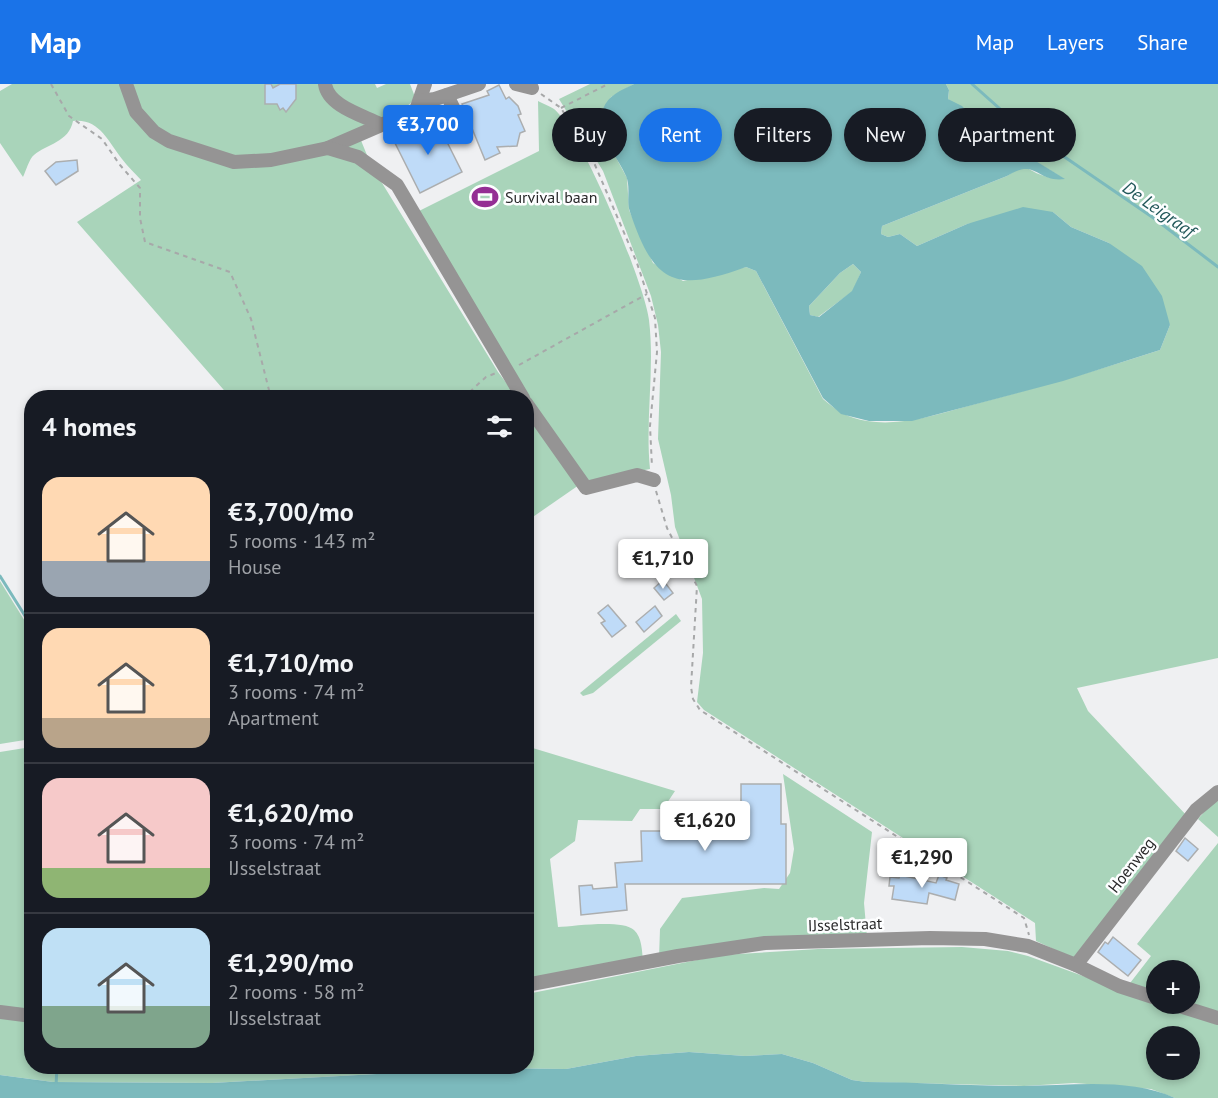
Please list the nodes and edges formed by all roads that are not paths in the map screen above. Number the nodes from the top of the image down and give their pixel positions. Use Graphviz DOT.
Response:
graph roads {
  1 [pos="126,84"];
  2 [pos="325,84"];
  3 [pos="425,84"];
  4 [pos="479,84"];
  5 [pos="516,84"];
  6 [pos="531,88"];
  7 [pos="447,95"];
  8 [pos="420,101"];
  9 [pos="380,124"];
  10 [pos="466,134"];
  11 [pos="328,148"];
  12 [pos="518,390"];
  13 [pos="534,414"];
  14 [pos="654,480"];
  15 [pos="1218,792"];
  16 [pos="1076,965"];
  17 [pos="534,983"];
  18 [pos="1146,995"];
  19 [pos="0,1012"];
  20 [pos="1200,1012"];
  21 [pos="24,1015"];
  22 [pos="1218,1018"];
  1 -- 11 [label="street"];
  2 -- 9 [label="street"];
  3 -- 8 [label="street"];
  4 -- 7 [label="street"];
  5 -- 6 [label="street"];
  7 -- 8 [label="street"];
  7 -- 10 [label="street"];
  8 -- 9 [label="street"];
  9 -- 11 [label="street"];
  11 -- 12 [label="street"];
  13 -- 14 [label="street"];
  15 -- 16 [label="street, Hoenweg"];
  16 -- 17 [label="street, IJsselstraat"];
  16 -- 18 [label="street, IJsselstraat"];
  19 -- 21 [label="street"];
  20 -- 22 [label="street"];
}
